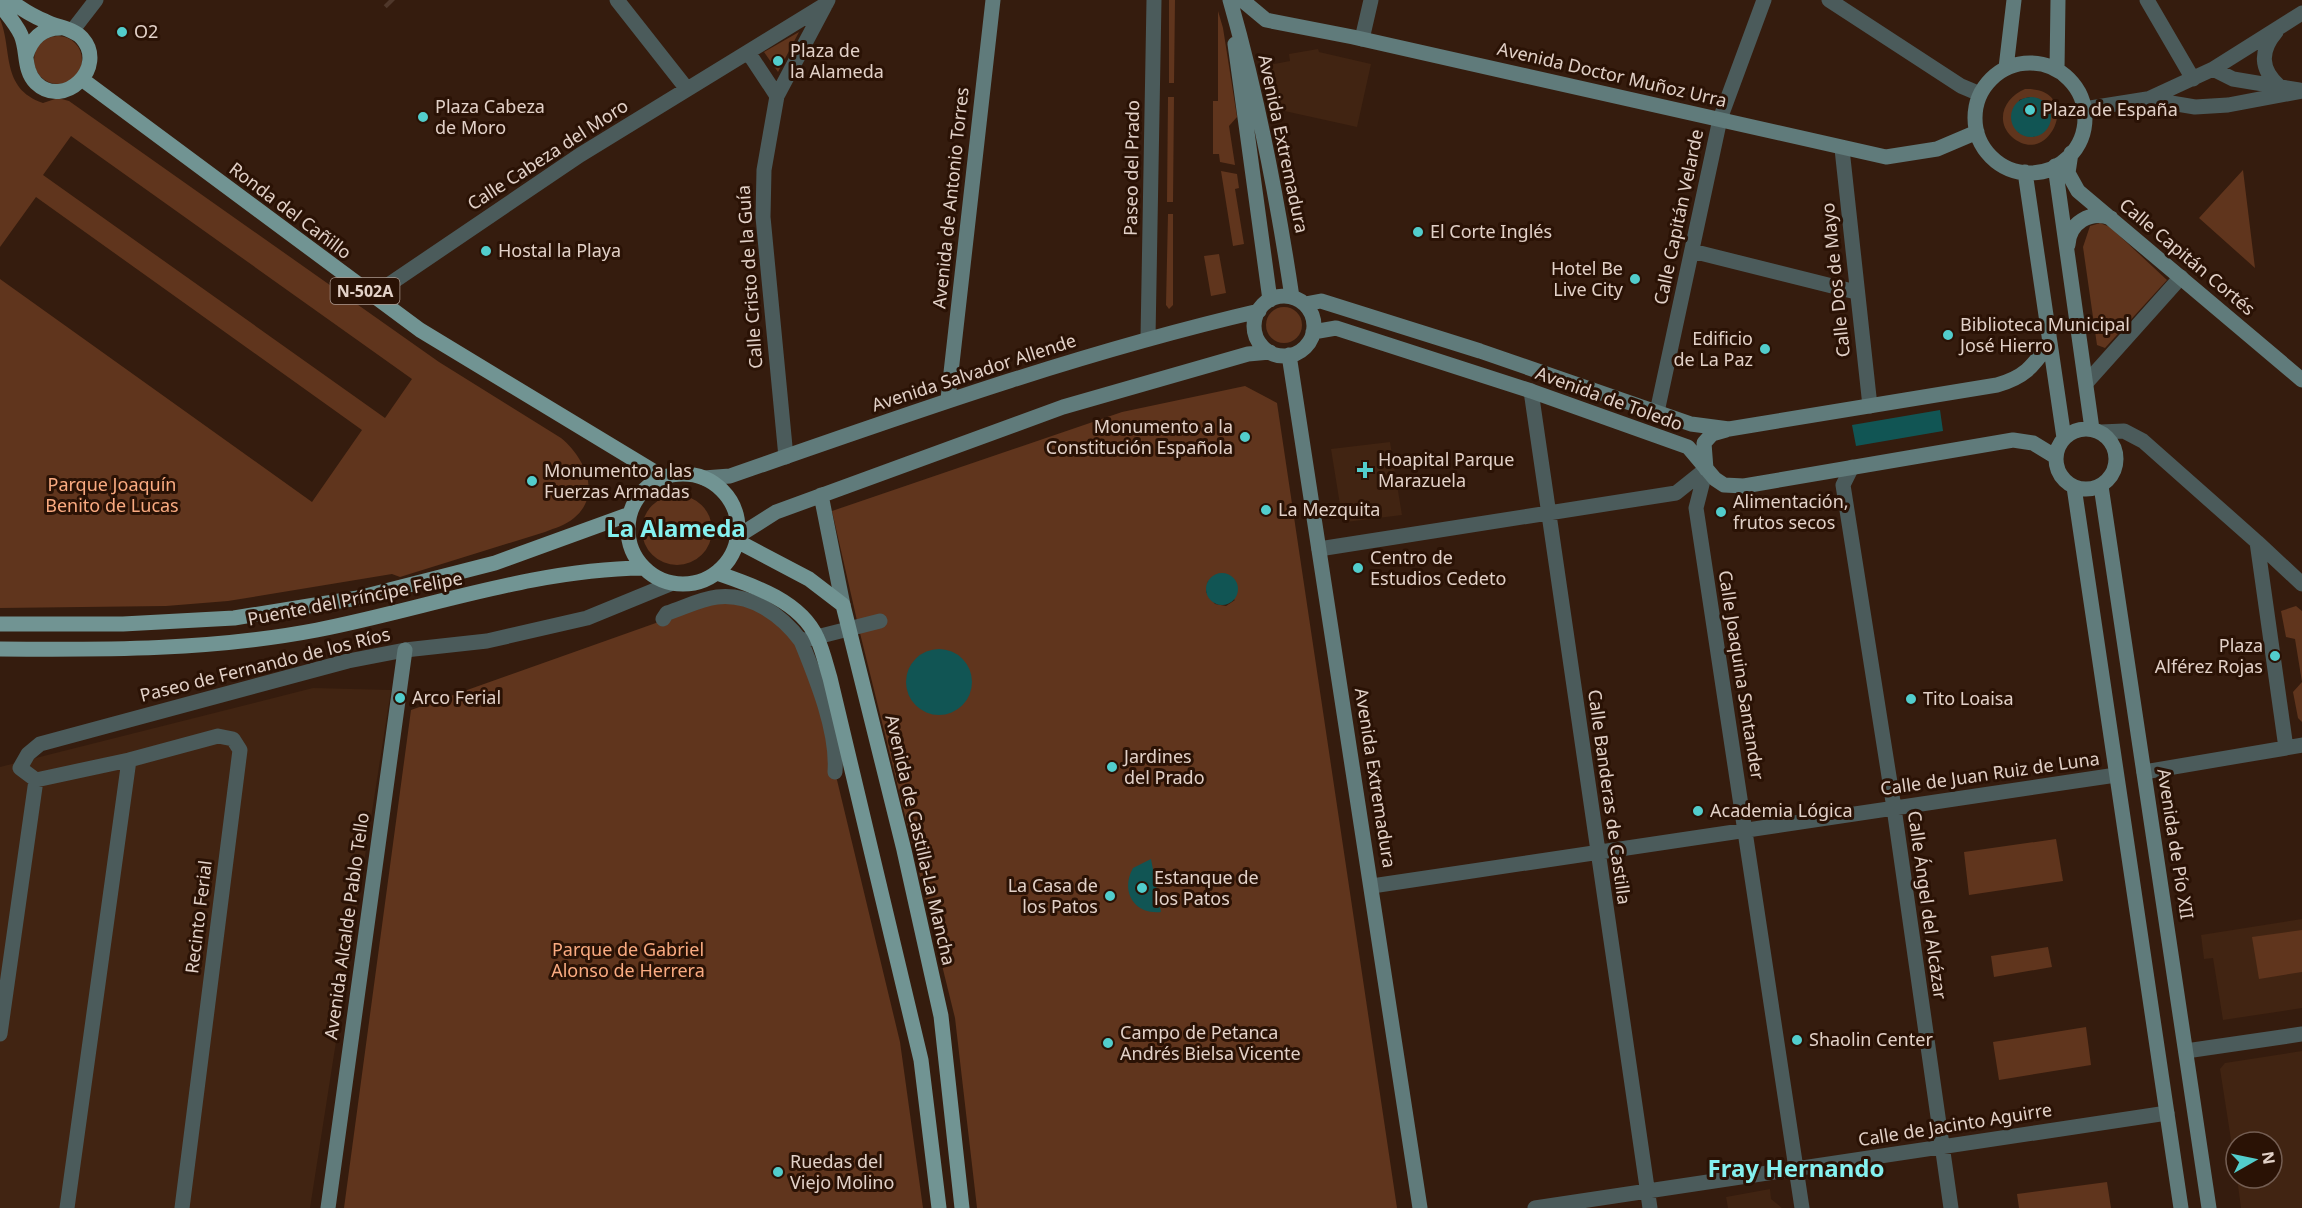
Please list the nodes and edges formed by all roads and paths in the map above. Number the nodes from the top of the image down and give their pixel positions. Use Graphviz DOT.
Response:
graph roads {
  1 [pos="9,0"];
  2 [pos="96,0"];
  3 [pos="617,0"];
  4 [pos="993,0"];
  5 [pos="1154,0"];
  6 [pos="1230,0"];
  7 [pos="1242,0"];
  8 [pos="1371,0"];
  9 [pos="1764,0"];
  10 [pos="1829,0"];
  11 [pos="2014,0"];
  12 [pos="2058,0"];
  13 [pos="2147,0"];
  14 [pos="827,2"];
  15 [pos="0,5"];
  16 [pos="2302,13"];
  17 [pos="1266,20"];
  18 [pos="2282,26"];
  19 [pos="68,30"];
  20 [pos="1362,39"];
  21 [pos="748,52"];
  22 [pos="26,56"];
  23 [pos="1248,63"];
  24 [pos="2006,68"];
  25 [pos="2213,69"];
  26 [pos="2057,70"];
  27 [pos="2193,79"];
  28 [pos="82,80"];
  29 [pos="2279,86"];
  30 [pos="687,89"];
  31 [pos="2302,91"];
  32 [pos="1980,94"];
  33 [pos="777,96"];
  34 [pos="2147,99"];
  35 [pos="2084,109"];
  36 [pos="1720,119"];
  37 [pos="1977,132"];
  38 [pos="1842,149"];
  39 [pos="2071,153"];
  40 [pos="2055,166"];
  41 [pos="2025,172"];
  42 [pos="2113,219"];
  43 [pos="2067,248"];
  44 [pos="1692,251"];
  45 [pos="2181,277"];
  46 [pos="1856,292"];
  47 [pos="372,296"];
  48 [pos="1270,300"];
  49 [pos="1299,301"];
  50 [pos="1259,311"];
  51 [pos="1313,332"];
  52 [pos="1148,338"];
  53 [pos="2049,344"];
  54 [pos="1270,352"];
  55 [pos="1289,355"];
  56 [pos="2302,381"];
  57 [pos="2087,382"];
  58 [pos="1531,392"];
  59 [pos="948,399"];
  60 [pos="1870,406"];
  61 [pos="1658,412"];
  62 [pos="1729,429"];
  63 [pos="2097,431"];
  64 [pos="2064,438"];
  65 [pos="786,457"];
  66 [pos="2056,457"];
  67 [pos="1852,467"];
  68 [pos="1706,469"];
  69 [pos="663,477"];
  70 [pos="704,478"];
  71 [pos="2101,486"];
  72 [pos="2074,487"];
  73 [pos="821,495"];
  74 [pos="1547,513"];
  75 [pos="630,514"];
  76 [pos="738,538"];
  77 [pos="2257,542"];
  78 [pos="1319,549"];
  79 [pos="643,568"];
  80 [pos="717,573"];
  81 [pos="670,584"];
  82 [pos="2302,584"];
  83 [pos="843,605"];
  84 [pos="663,620"];
  85 [pos="880,621"];
  86 [pos="0,624"];
  87 [pos="848,627"];
  88 [pos="817,637"];
  89 [pos="801,641"];
  90 [pos="0,649"];
  91 [pos="405,650"];
  92 [pos="2302,745"];
  93 [pos="2286,748"];
  94 [pos="129,760"];
  95 [pos="835,772"];
  96 [pos="2144,772"];
  97 [pos="2116,774"];
  98 [pos="36,780"];
  99 [pos="1894,808"];
  100 [pos="1745,830"];
  101 [pos="1597,851"];
  102 [pos="1372,886"];
  103 [pos="0,1034"];
  104 [pos="2302,1034"];
  105 [pos="2186,1051"];
  106 [pos="2167,1113"];
  107 [pos="1942,1147"];
  108 [pos="1796,1169"];
  109 [pos="1647,1191"];
  110 [pos="68,1208"];
  111 [pos="182,1208"];
  112 [pos="328,1208"];
  113 [pos="939,1208"];
  114 [pos="962,1208"];
  115 [pos="1420,1208"];
  116 [pos="1535,1208"];
  117 [pos="1650,1208"];
  118 [pos="1802,1208"];
  119 [pos="1952,1208"];
  120 [pos="2181,1208"];
  121 [pos="2209,1208"];
  1 -- 19 [label="main road"];
  2 -- 19 [label="street"];
  3 -- 30 [label="street"];
  4 -- 59 [label="main road, Avenida de Antonio Torres"];
  5 -- 52 [label="street, Paseo del Prado"];
  6 -- 23 [label="main road, Avenida Extremadura"];
  6 -- 48 [label="main road, Avenida Extremadura"];
  7 -- 17 [label="main road, Avenida Doctor Muñoz Urra"];
  8 -- 20 [label="street"];
  9 -- 36 [label="street, Calle Capitán Velarde"];
  10 -- 32 [label="street"];
  11 -- 24 [label="main road"];
  12 -- 26 [label="main road"];
  13 -- 27 [label="street"];
  14 -- 21 [label="street"];
  14 -- 33 [label="street"];
  15 -- 22 [label="main road"];
  16 -- 18 [label="street"];
  17 -- 20 [label="main road, Avenida Doctor Muñoz Urra"];
  17 -- 23 [label="main road"];
  18 -- 25 [label="street"];
  18 -- 29 [label="street"];
  19 -- 22 [label="main road"];
  19 -- 28 [label="main road"];
  20 -- 36 [label="main road, Avenida Doctor Muñoz Urra"];
  21 -- 30 [label="street, Calle Cabeza del Moro"];
  21 -- 33 [label="street"];
  22 -- 28 [label="main road"];
  23 -- 49 [label="main road, Avenida Extremadura"];
  24 -- 26 [label="main road"];
  24 -- 32 [label="main road"];
  25 -- 27 [label="street"];
  25 -- 29 [label="street"];
  26 -- 35 [label="main road"];
  27 -- 34 [label="street"];
  28 -- 47 [label="main road, Ronda del Cañillo / N-502A"];
  29 -- 31 [label="street"];
  30 -- 47 [label="street, Calle Cabeza del Moro"];
  31 -- 34 [label="street"];
  32 -- 37 [label="main road"];
  33 -- 65 [label="street, Calle Cristo de la Guía"];
  34 -- 35 [label="street"];
  35 -- 39 [label="main road"];
  36 -- 38 [label="main road, Avenida Doctor Muñoz Urra"];
  36 -- 44 [label="street, Calle Capitán Velarde"];
  37 -- 38 [label="main road, Avenida Doctor Muñoz Urra"];
  37 -- 41 [label="main road"];
  38 -- 46 [label="street, Calle Dos de Mayo"];
  39 -- 40 [label="main road"];
  39 -- 42 [label="main road, Calle Capitán Cortés"];
  40 -- 41 [label="main road"];
  40 -- 43 [label="main road"];
  41 -- 53 [label="main road"];
  42 -- 43 [label="main road"];
  42 -- 45 [label="main road, Calle Capitán Cortés"];
  43 -- 57 [label="main road"];
  44 -- 46 [label="street"];
  44 -- 61 [label="street, Calle Capitán Velarde"];
  45 -- 56 [label="main road, Calle Capitán Cortés"];
  45 -- 57 [label="street"];
  46 -- 60 [label="street, Calle Dos de Mayo"];
  47 -- 69 [label="main road, Ronda del Cañillo / N-502A"];
  48 -- 49 [label="main road"];
  48 -- 50 [label="main road"];
  49 -- 51 [label="main road, Avenida Extremadura"];
  49 -- 61 [label="main road, Avenida de Toledo"];
  50 -- 52 [label="main road, Avenida Salvador Allende"];
  50 -- 54 [label="main road"];
  51 -- 55 [label="main road"];
  51 -- 58 [label="main road, Avenida de Toledo"];
  52 -- 59 [label="main road, Avenida Salvador Allende"];
  53 -- 60 [label="main road, Avenida de Toledo"];
  53 -- 64 [label="main road"];
  54 -- 55 [label="main road"];
  54 -- 73 [label="main road"];
  55 -- 78 [label="main road, Avenida Extremadura"];
  57 -- 63 [label="main road"];
  58 -- 68 [label="main road, Avenida de Toledo"];
  58 -- 74 [label="street, Calle Banderas de Castilla"];
  59 -- 65 [label="main road, Avenida Salvador Allende"];
  60 -- 62 [label="main road, Avenida de Toledo"];
  61 -- 62 [label="main road, Avenida de Toledo"];
  62 -- 68 [label="main road"];
  63 -- 64 [label="main road"];
  63 -- 71 [label="main road"];
  63 -- 77 [label="street"];
  64 -- 66 [label="main road"];
  65 -- 70 [label="main road, Avenida Salvador Allende"];
  66 -- 67 [label="main road, Avenida de Toledo"];
  66 -- 72 [label="main road"];
  67 -- 68 [label="main road, Avenida de Toledo"];
  67 -- 99 [label="street, Calle Ángel del Alcázar"];
  68 -- 74 [label="street"];
  68 -- 100 [label="street, Calle Joaquina Santander"];
  69 -- 70 [label="main road"];
  69 -- 75 [label="main road"];
  70 -- 76 [label="main road"];
  71 -- 72 [label="main road"];
  71 -- 96 [label="main road, Avenida de Pío XII"];
  72 -- 97 [label="main road"];
  73 -- 76 [label="main road"];
  73 -- 83 [label="main road"];
  74 -- 78 [label="street"];
  74 -- 101 [label="street, Calle Banderas de Castilla"];
  75 -- 79 [label="main road"];
  75 -- 86 [label="main road, Puente del Príncipe Felipe"];
  76 -- 80 [label="main road"];
  76 -- 83 [label="main road"];
  77 -- 82 [label="street"];
  77 -- 93 [label="street"];
  78 -- 102 [label="main road, Avenida Extremadura"];
  79 -- 81 [label="main road"];
  79 -- 90 [label="main road, Puente del Príncipe Felipe"];
  80 -- 81 [label="main road"];
  80 -- 88 [label="main road"];
  81 -- 91 [label="street, Paseo de Fernando de los Ríos"];
  83 -- 87 [label="main road, Avenida de Castilla-La Mancha"];
  84 -- 89 [label="street"];
  85 -- 87 [label="street"];
  87 -- 88 [label="street"];
  87 -- 114 [label="main road, Avenida de Castilla-La Mancha"];
  88 -- 89 [label="street"];
  88 -- 113 [label="main road"];
  89 -- 95 [label="street"];
  91 -- 98 [label="street, Paseo de Fernando de los Ríos"];
  91 -- 112 [label="main road, Avenida Alcalde Pablo Tello"];
  92 -- 93 [label="street"];
  93 -- 96 [label="street"];
  94 -- 98 [label="street, Recinto Ferial"];
  94 -- 110 [label="street"];
  94 -- 111 [label="street, Recinto Ferial"];
  96 -- 105 [label="main road, Avenida de Pío XII"];
  97 -- 99 [label="street, Calle de Juan Ruiz de Luna"];
  97 -- 106 [label="main road"];
  98 -- 103 [label="street"];
  99 -- 100 [label="street, Calle de Juan Ruiz de Luna"];
  99 -- 107 [label="street, Calle Ángel del Alcázar"];
  100 -- 101 [label="street, Calle de Juan Ruiz de Luna"];
  100 -- 108 [label="street, Calle Joaquina Santander"];
  101 -- 102 [label="street, Calle de Juan Ruiz de Luna"];
  101 -- 109 [label="street, Calle Banderas de Castilla"];
  102 -- 115 [label="main road, Avenida Extremadura"];
  104 -- 105 [label="street"];
  105 -- 121 [label="main road, Avenida de Pío XII"];
  106 -- 107 [label="street, Calle de Jacinto Aguirre"];
  106 -- 120 [label="main road"];
  107 -- 108 [label="street, Calle de Jacinto Aguirre"];
  107 -- 119 [label="street, Calle Ángel del Alcázar"];
  108 -- 109 [label="street, Calle de Jacinto Aguirre"];
  108 -- 118 [label="street, Calle Joaquina Santander"];
  109 -- 116 [label="street, Calle de Jacinto Aguirre"];
  109 -- 117 [label="street, Calle Banderas de Castilla"];
}
